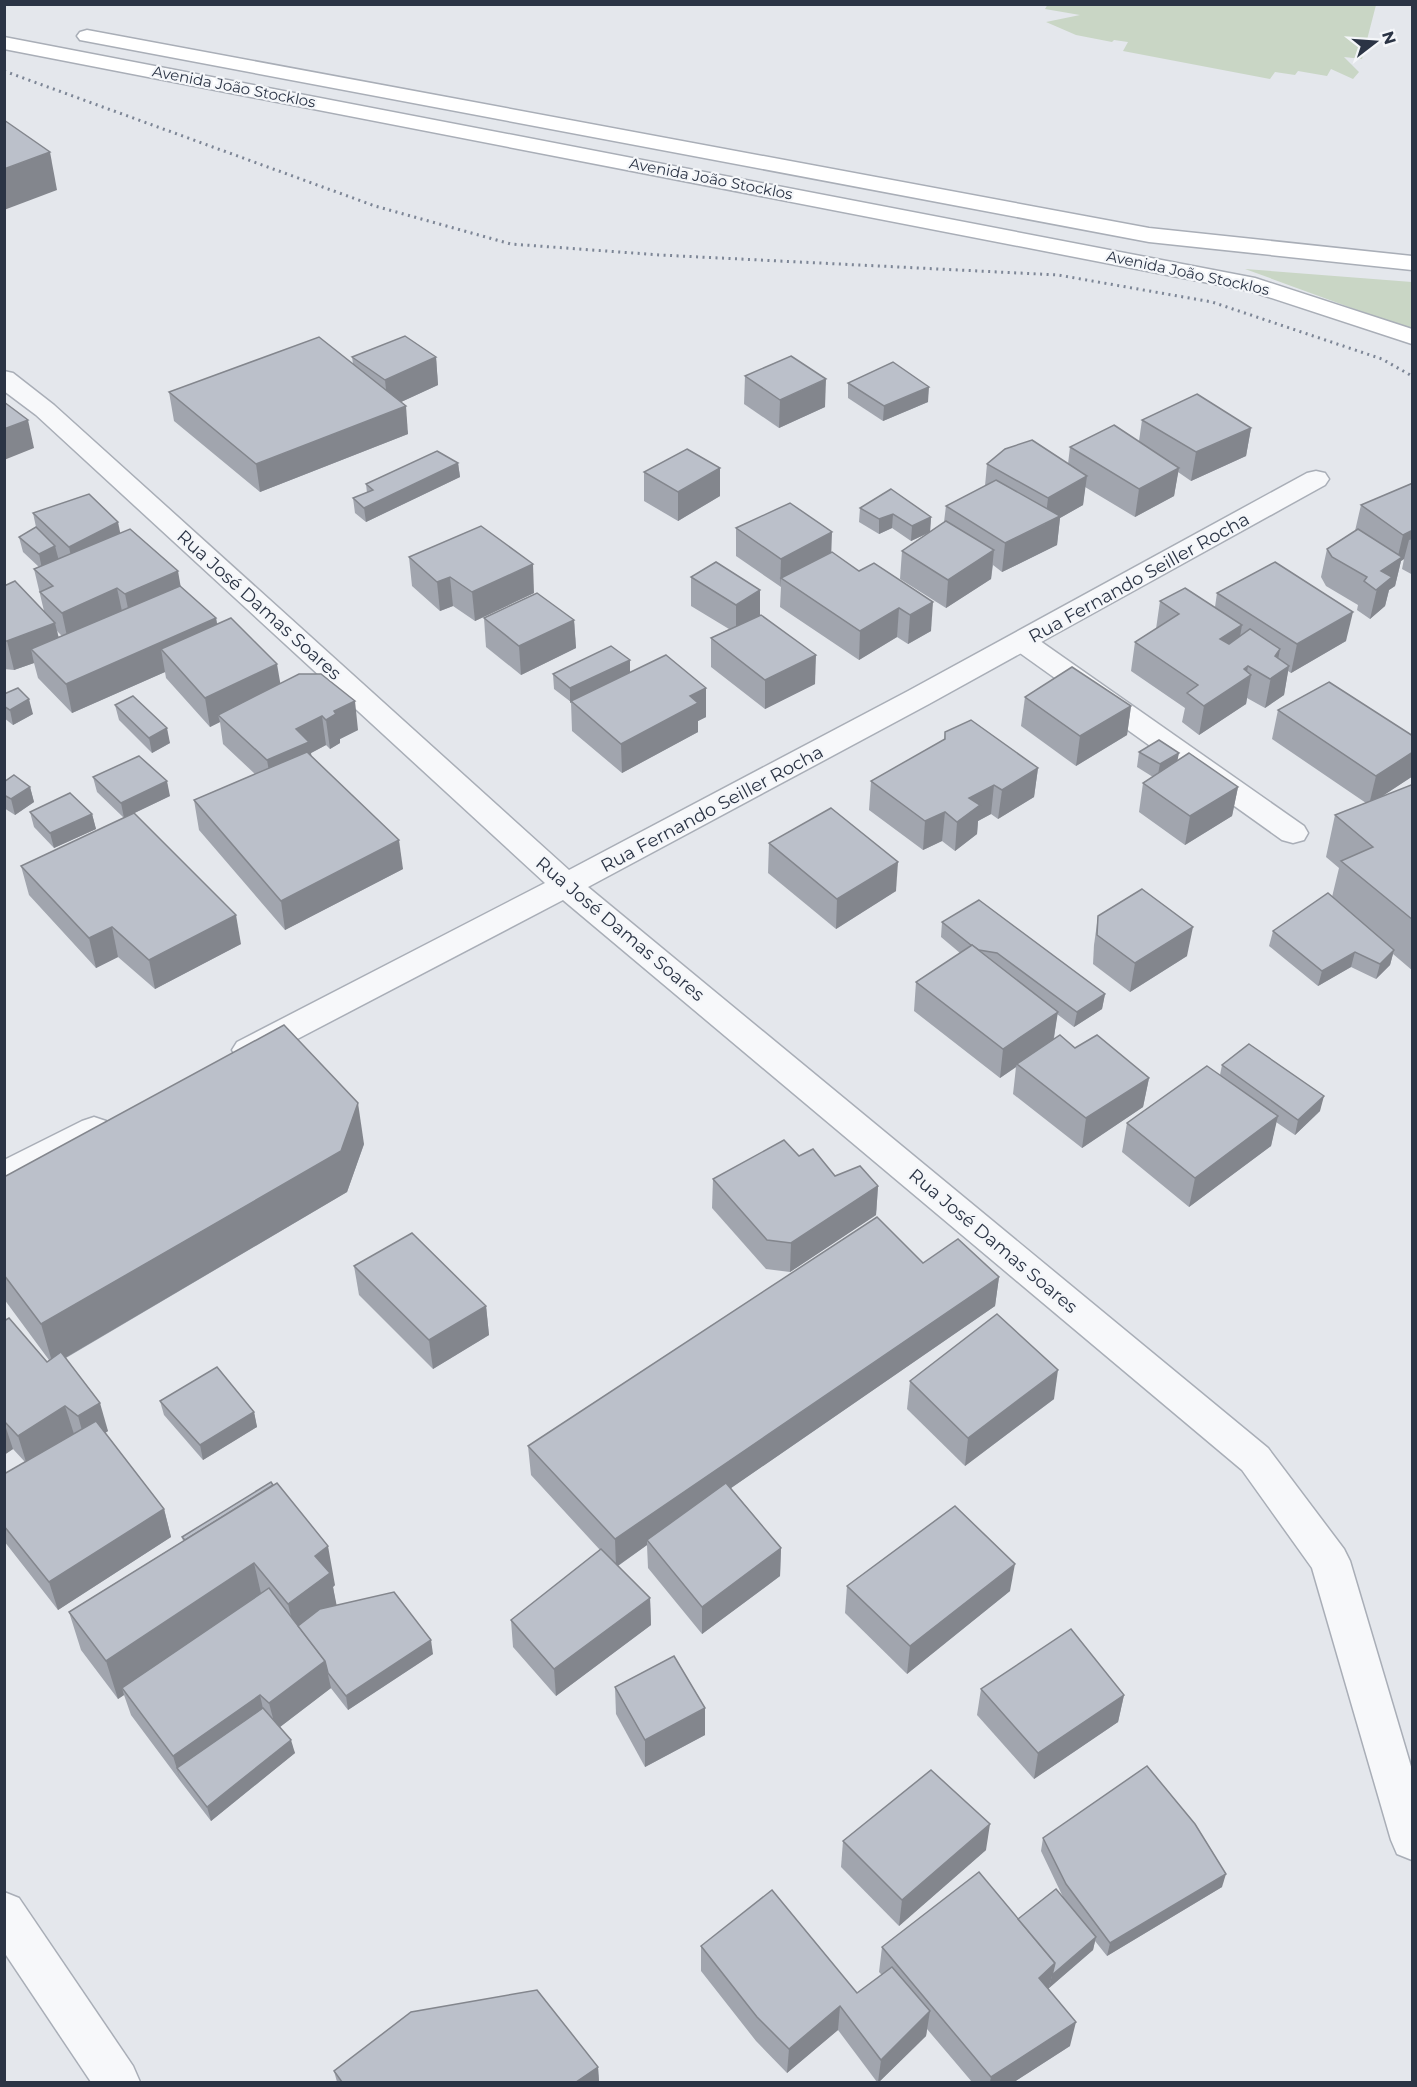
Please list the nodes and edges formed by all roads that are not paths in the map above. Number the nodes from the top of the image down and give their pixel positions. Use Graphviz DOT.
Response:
graph roads {
  1 [pos="70,33"];
  2 [pos="4,43"];
  3 [pos="1413,263"];
  4 [pos="1413,337"];
  5 [pos="4,378"];
  6 [pos="1316,480"];
  7 [pos="1023,642"];
  8 [pos="1293,833"];
  9 [pos="567,886"];
  10 [pos="227,1061"];
  11 [pos="121,1116"];
  12 [pos="4,1176"];
  13 [pos="1413,1840"];
  14 [pos="4,1913"];
  15 [pos="117,2082"];
  1 -- 3 [label="main road, Avenida João Stocklos"];
  2 -- 4 [label="main road, Avenida João Stocklos"];
  5 -- 9 [label="street, Rua José Damas Soares"];
  6 -- 7 [label="street, Rua Fernando Seiller Rocha"];
  7 -- 8 [label="street"];
  7 -- 9 [label="street, Rua Fernando Seiller Rocha"];
  9 -- 10 [label="street, Rua Fernando Seiller Rocha"];
  9 -- 13 [label="street, Rua José Damas Soares"];
  11 -- 12 [label="street"];
  14 -- 15 [label="street"];
}
